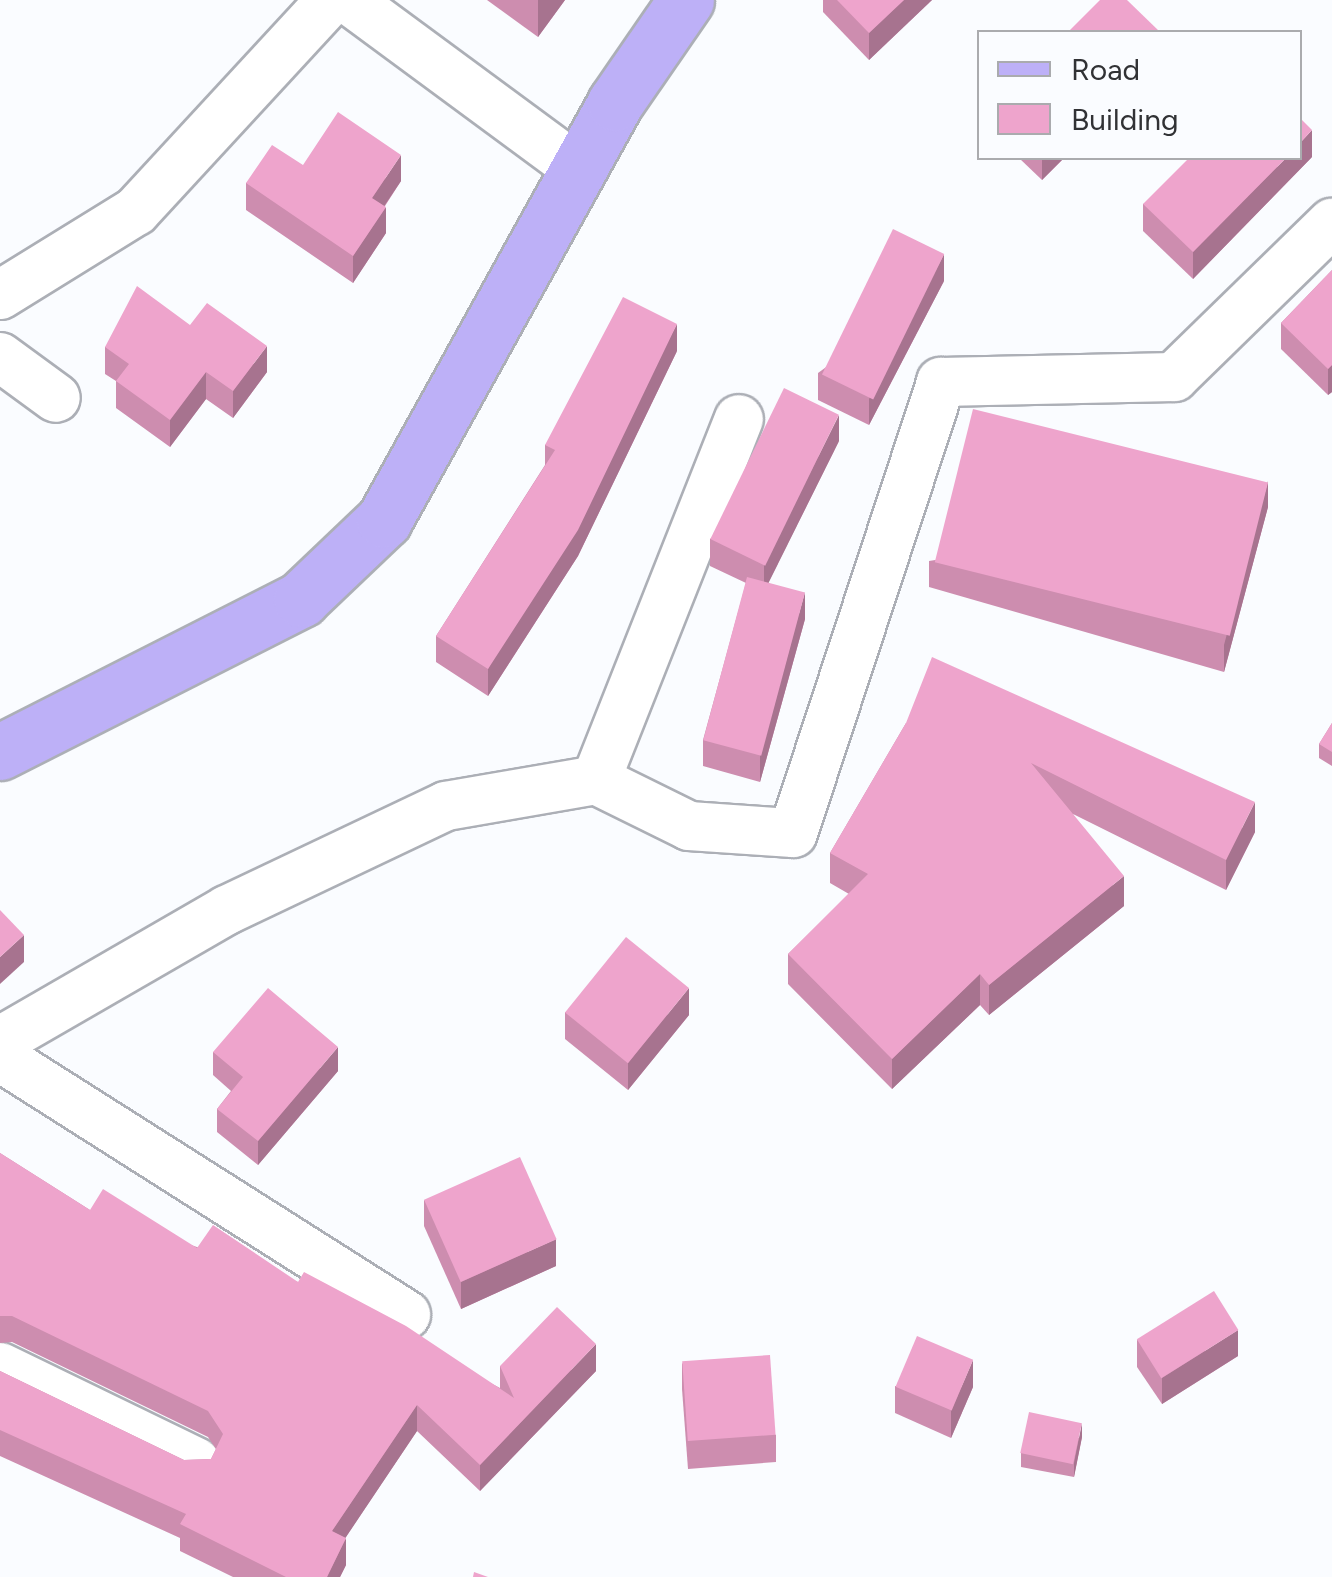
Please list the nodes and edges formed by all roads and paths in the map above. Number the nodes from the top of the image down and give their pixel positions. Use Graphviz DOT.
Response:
graph roads {
  1 [pos="331,0"];
  2 [pos="350,0"];
  3 [pos="686,0"];
  4 [pos="578,169"];
  5 [pos="1332,223"];
  6 [pos="0,295"];
  7 [pos="0,357"];
  8 [pos="56,398"];
  9 [pos="739,419"];
  10 [pos="0,752"];
  11 [pos="596,780"];
  12 [pos="0,1041"];
  13 [pos="0,1058"];
  14 [pos="406,1316"];
  15 [pos="0,1367"];
  16 [pos="196,1462"];
  1 -- 6 [label="street"];
  2 -- 4 [label="street"];
  3 -- 4 [label="main road"];
  4 -- 10 [label="main road"];
  5 -- 11 [label="street"];
  7 -- 8 [label="street"];
  9 -- 11 [label="street"];
  11 -- 12 [label="street"];
  13 -- 14 [label="street"];
  15 -- 16 [label="street"];
}
